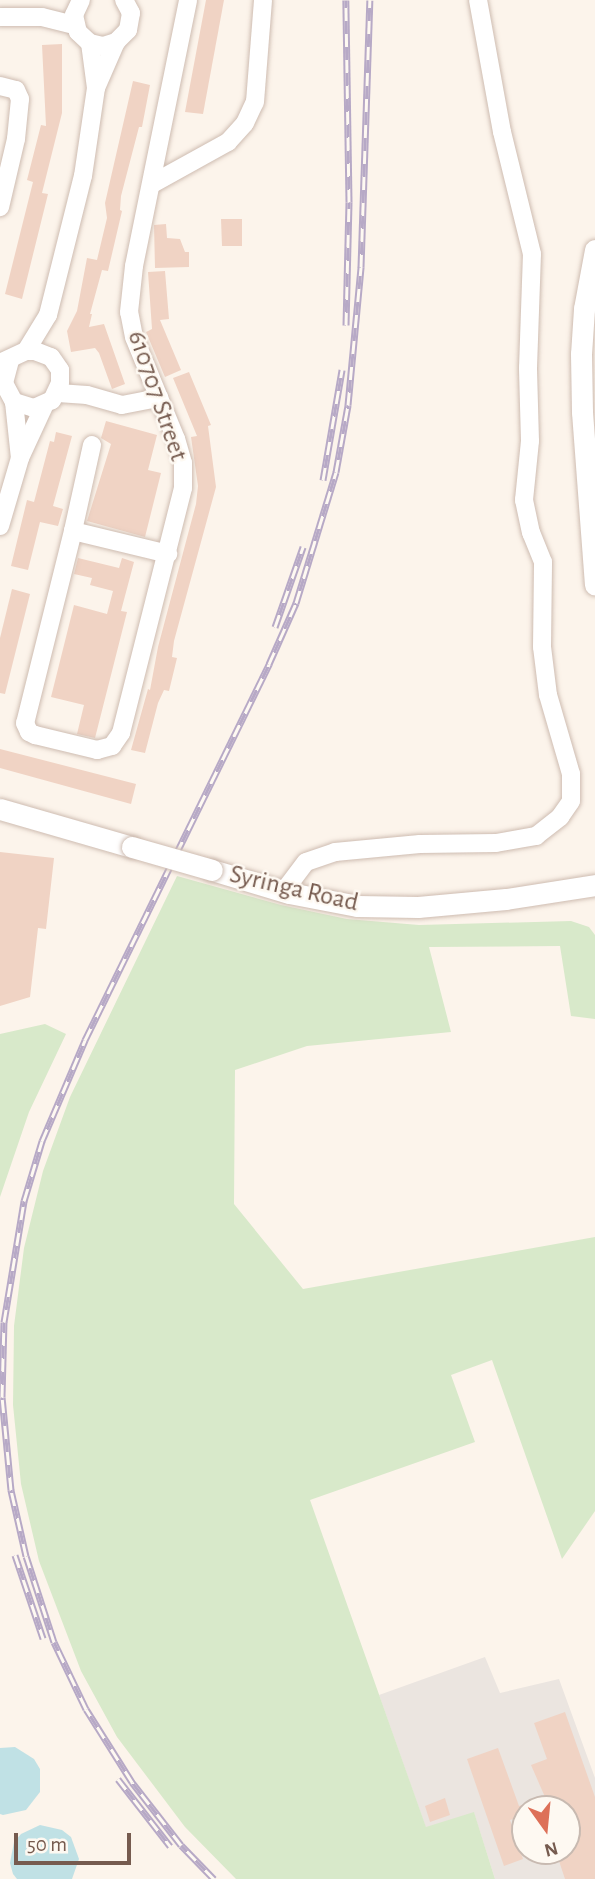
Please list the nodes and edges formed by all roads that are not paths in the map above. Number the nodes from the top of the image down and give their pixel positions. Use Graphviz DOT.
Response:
graph roads {
  1 [pos="124,0"];
  2 [pos="188,0"];
  3 [pos="263,0"];
  4 [pos="478,0"];
  5 [pos="79,3"];
  6 [pos="11,11"];
  7 [pos="42,17"];
  8 [pos="75,25"];
  9 [pos="116,42"];
  10 [pos="90,43"];
  11 [pos="0,86"];
  12 [pos="96,88"];
  13 [pos="152,184"];
  14 [pos="0,207"];
  15 [pos="595,250"];
  16 [pos="48,315"];
  17 [pos="26,351"];
  18 [pos="5,362"];
  19 [pos="55,363"];
  20 [pos="2,382"];
  21 [pos="58,393"];
  22 [pos="87,395"];
  23 [pos="159,398"];
  24 [pos="13,402"];
  25 [pos="44,406"];
  26 [pos="92,445"];
  27 [pos="20,458"];
  28 [pos="0,526"];
  29 [pos="73,531"];
  30 [pos="168,554"];
  31 [pos="595,585"];
  32 [pos="0,809"];
  33 [pos="595,885"];
  34 [pos="284,891"];
  1 -- 9 [label="street"];
  2 -- 13 [label="street, 610707 Street"];
  3 -- 13 [label="street"];
  4 -- 34 [label="street"];
  5 -- 7 [label="street"];
  5 -- 8 [label="street"];
  6 -- 7 [label="street"];
  7 -- 8 [label="street"];
  8 -- 10 [label="street"];
  9 -- 10 [label="street"];
  9 -- 12 [label="street"];
  10 -- 12 [label="street"];
  11 -- 14 [label="street"];
  12 -- 16 [label="street"];
  13 -- 23 [label="street, 610707 Street"];
  15 -- 31 [label="street"];
  16 -- 17 [label="street"];
  16 -- 19 [label="street"];
  17 -- 18 [label="street"];
  17 -- 19 [label="street"];
  18 -- 20 [label="street"];
  19 -- 21 [label="street"];
  19 -- 22 [label="street"];
  20 -- 24 [label="street"];
  21 -- 22 [label="street"];
  21 -- 25 [label="street"];
  22 -- 23 [label="street"];
  23 -- 30 [label="street, 610707 Street"];
  24 -- 25 [label="street"];
  24 -- 27 [label="street"];
  25 -- 27 [label="street"];
  26 -- 29 [label="street"];
  27 -- 28 [label="street"];
  29 -- 30 [label="street"];
  29 -- 30 [label="street, 610707 Street"];
  32 -- 34 [label="street, Syringa Road, bridge"];
  33 -- 34 [label="street, Syringa Road"];
}
